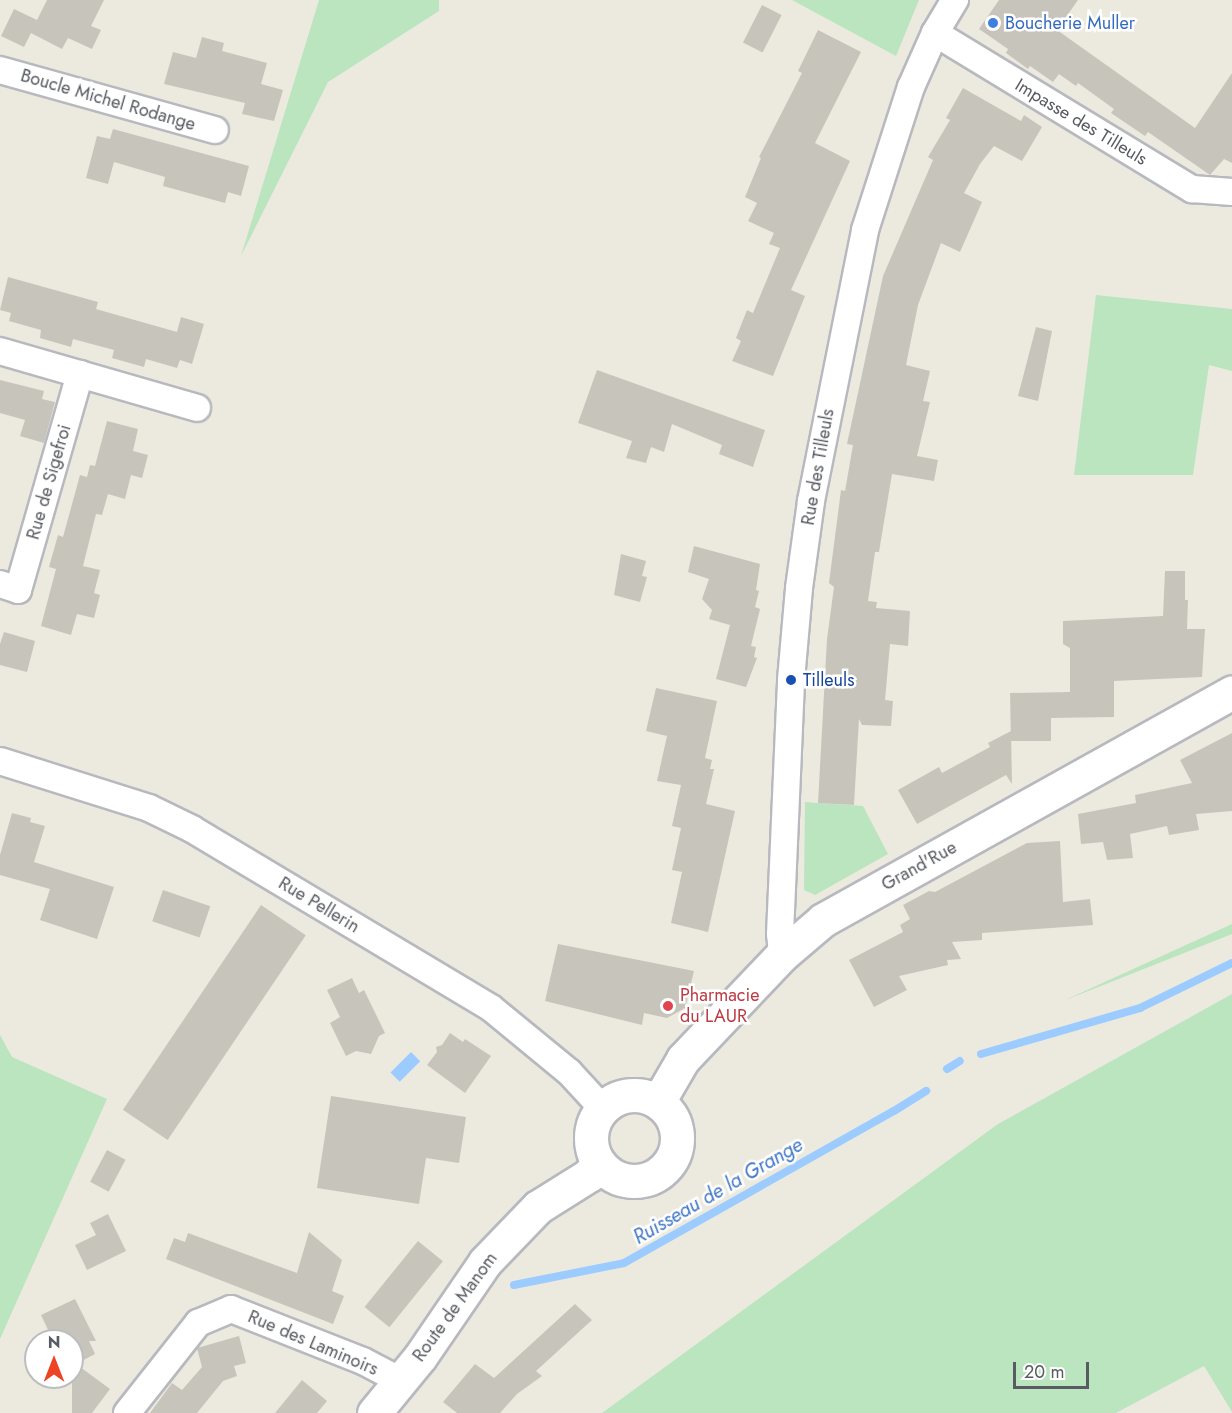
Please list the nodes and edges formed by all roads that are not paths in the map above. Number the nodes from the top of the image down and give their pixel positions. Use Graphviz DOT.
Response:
graph roads {
  1 [pos="955,0"];
  2 [pos="935,33"];
  3 [pos="0,70"];
  4 [pos="215,130"];
  5 [pos="1232,192"];
  6 [pos="0,351"];
  7 [pos="80,374"];
  8 [pos="197,408"];
  9 [pos="9,587"];
  10 [pos="1232,692"];
  11 [pos="0,761"];
  12 [pos="782,955"];
  13 [pos="658,1102"];
  14 [pos="603,1109"];
  15 [pos="598,1162"];
  16 [pos="401,1381"];
  17 [pos="127,1413"];
  18 [pos="374,1413"];
  1 -- 2 [label="street, Rue des Tilleuls"];
  2 -- 5 [label="street, Impasse des Tilleuls"];
  2 -- 12 [label="street, Rue des Tilleuls"];
  3 -- 4 [label="street, Boucle Michel Rodange"];
  6 -- 7 [label="street"];
  7 -- 8 [label="street"];
  7 -- 9 [label="street, Rue de Sigefroi"];
  10 -- 12 [label="street, Grand'Rue"];
  11 -- 14 [label="street, Rue Pellerin"];
  12 -- 13 [label="street, Grand'Rue"];
  13 -- 14 [label="street"];
  13 -- 15 [label="street"];
  14 -- 15 [label="street"];
  15 -- 16 [label="street, Route de Manom"];
  16 -- 17 [label="street, Rue des Laminoirs"];
  16 -- 18 [label="street, Route de Manom"];
}
